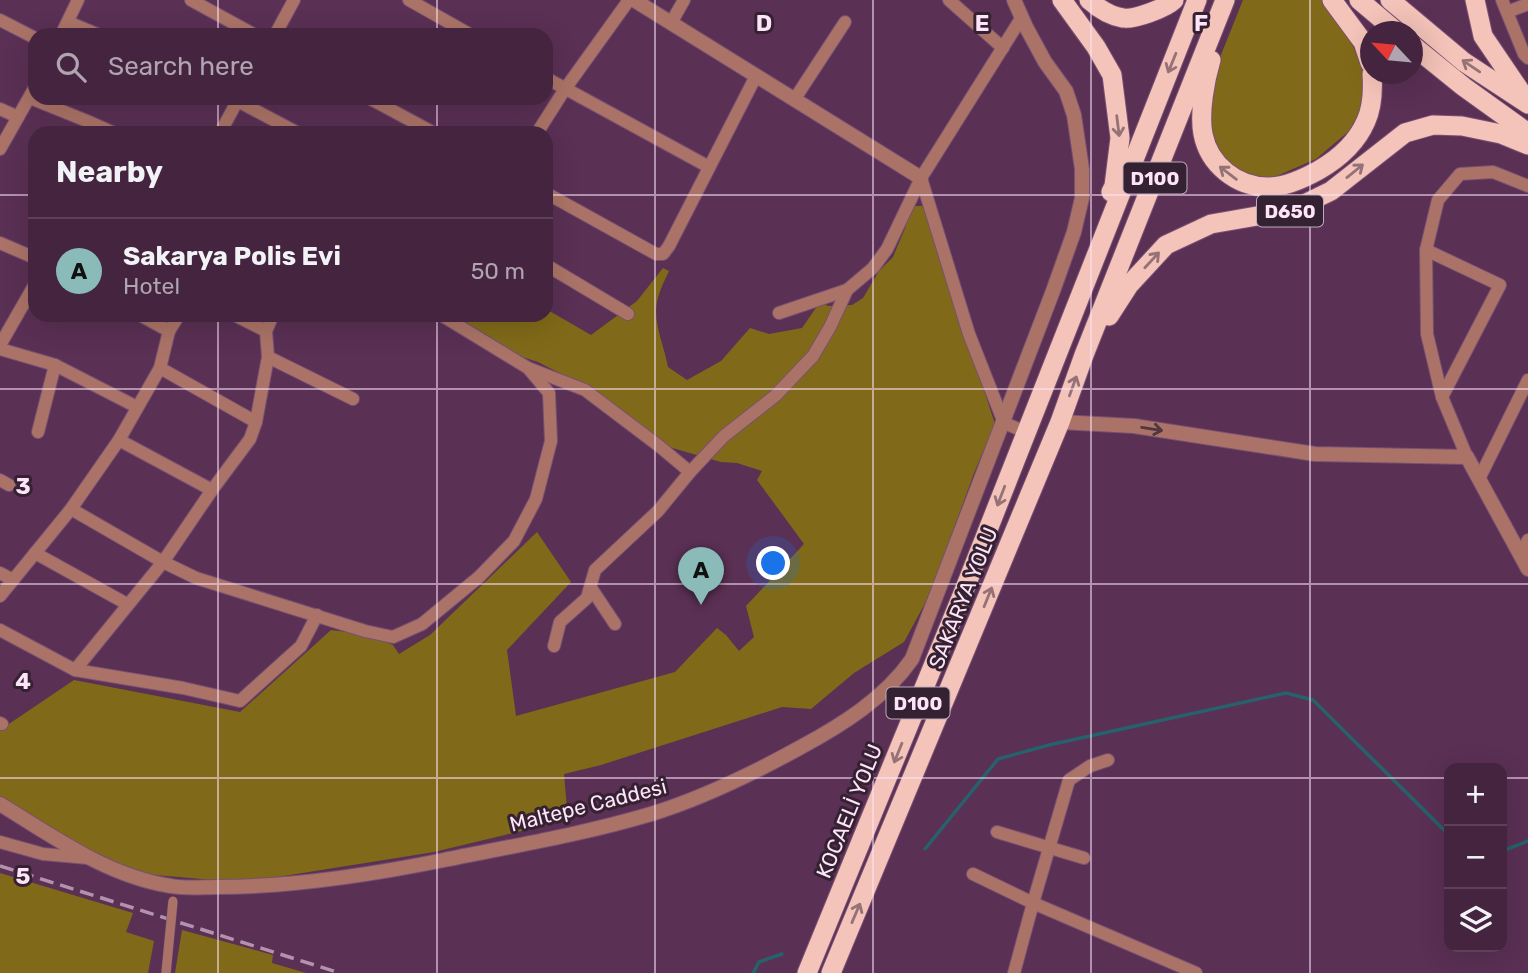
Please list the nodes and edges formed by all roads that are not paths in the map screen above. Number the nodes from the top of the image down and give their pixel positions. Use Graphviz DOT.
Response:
graph roads {
  1 [pos="78,0"];
  2 [pos="191,0"];
  3 [pos="294,0"];
  4 [pos="409,0"];
  5 [pos="631,0"];
  6 [pos="684,0"];
  7 [pos="949,0"];
  8 [pos="1014,0"];
  9 [pos="1062,0"];
  10 [pos="1089,0"];
  11 [pos="1174,0"];
  12 [pos="1198,0"];
  13 [pos="1227,0"];
  14 [pos="1332,0"];
  15 [pos="1359,0"];
  16 [pos="1390,0"];
  17 [pos="1475,0"];
  18 [pos="1528,4"];
  19 [pos="1504,6"];
  20 [pos="1022,17"];
  21 [pos="0,20"];
  22 [pos="1384,21"];
  23 [pos="68,22"];
  24 [pos="845,22"];
  25 [pos="671,23"];
  26 [pos="65,28"];
  27 [pos="82,28"];
  28 [pos="242,28"];
  29 [pos="279,28"];
  30 [pos="459,28"];
  31 [pos="28,34"];
  32 [pos="1360,38"];
  33 [pos="1003,48"];
  34 [pos="1423,54"];
  35 [pos="1528,58"];
  36 [pos="756,76"];
  37 [pos="553,82"];
  38 [pos="1372,84"];
  39 [pos="565,89"];
  40 [pos="28,99"];
  41 [pos="794,100"];
  42 [pos="1528,103"];
  43 [pos="52,105"];
  44 [pos="233,105"];
  45 [pos="247,105"];
  46 [pos="382,105"];
  47 [pos="0,108"];
  48 [pos="18,117"];
  49 [pos="85,126"];
  50 [pos="223,126"];
  51 [pos="285,126"];
  52 [pos="421,126"];
  53 [pos="541,126"];
  54 [pos="1528,133"];
  55 [pos="1528,145"];
  56 [pos="0,149"];
  57 [pos="709,167"];
  58 [pos="921,178"];
  59 [pos="1528,186"];
  60 [pos="553,197"];
  61 [pos="0,243"];
  62 [pos="1426,250"];
  63 [pos="28,255"];
  64 [pos="553,269"];
  65 [pos="848,290"];
  66 [pos="28,297"];
  67 [pos="779,313"];
  68 [pos="628,314"];
  69 [pos="153,322"];
  70 [pos="175,322"];
  71 [pos="248,322"];
  72 [pos="270,322"];
  73 [pos="453,322"];
  74 [pos="169,331"];
  75 [pos="266,331"];
  76 [pos="0,347"];
  77 [pos="1084,355"];
  78 [pos="268,357"];
  79 [pos="55,365"];
  80 [pos="160,368"];
  81 [pos="528,368"];
  82 [pos="1528,380"];
  83 [pos="1442,397"];
  84 [pos="353,399"];
  85 [pos="137,407"];
  86 [pos="257,422"];
  87 [pos="1060,422"];
  88 [pos="1004,423"];
  89 [pos="38,432"];
  90 [pos="1026,432"];
  91 [pos="118,440"];
  92 [pos="1467,457"];
  93 [pos="690,472"];
  94 [pos="1479,479"];
  95 [pos="212,490"];
  96 [pos="71,509"];
  97 [pos="1526,545"];
  98 [pos="35,553"];
  99 [pos="163,562"];
  100 [pos="1528,569"];
  101 [pos="0,573"];
  102 [pos="13,580"];
  103 [pos="591,589"];
  104 [pos="0,596"];
  105 [pos="127,604"];
  106 [pos="317,615"];
  107 [pos="615,624"];
  108 [pos="0,630"];
  109 [pos="554,646"];
  110 [pos="75,670"];
  111 [pos="1108,760"];
  112 [pos="0,804"];
  113 [pos="997,832"];
  114 [pos="0,842"];
  115 [pos="1049,848"];
  116 [pos="88,858"];
  117 [pos="1084,858"];
  118 [pos="973,874"];
  119 [pos="173,901"];
  120 [pos="1033,903"];
  121 [pos="166,973"];
  122 [pos="807,973"];
  123 [pos="831,973"];
  124 [pos="1014,973"];
  125 [pos="1196,973"];
  1 -- 23 [label="street"];
  2 -- 28 [label="street"];
  3 -- 29 [label="street"];
  4 -- 30 [label="street"];
  5 -- 25 [label="street"];
  5 -- 39 [label="street"];
  6 -- 25 [label="street"];
  7 -- 33 [label="street"];
  8 -- 20 [label="street, Maltepe Caddesi"];
  9 -- 90 [label="highway, one-way"];
  10 -- 11 [label="highway"];
  12 -- 90 [label="highway, D100, one-way"];
  38 -- 13 [label="highway, D650, one-way"];
  13 -- 77 [label="highway, D100"];
  14 -- 32 [label="highway"];
  15 -- 22 [label="highway"];
  42 -- 16 [label="highway, one-way"];
  17 -- 42 [label="highway"];
  18 -- 19 [label="street"];
  19 -- 35 [label="street"];
  20 -- 33 [label="street"];
  20 -- 88 [label="street, Maltepe Caddesi"];
  21 -- 31 [label="street"];
  23 -- 26 [label="street"];
  23 -- 27 [label="street"];
  24 -- 41 [label="street"];
  25 -- 36 [label="street"];
  33 -- 58 [label="street"];
  34 -- 54 [label="highway"];
  36 -- 41 [label="street"];
  36 -- 57 [label="street"];
  37 -- 39 [label="street"];
  39 -- 53 [label="street"];
  39 -- 57 [label="street"];
  40 -- 48 [label="street"];
  41 -- 58 [label="street"];
  43 -- 49 [label="street"];
  44 -- 50 [label="street"];
  45 -- 51 [label="street"];
  46 -- 52 [label="street"];
  47 -- 48 [label="street"];
  48 -- 56 [label="street"];
  77 -- 55 [label="highway, D650, one-way"];
  57 -- 60 [label="street"];
  58 -- 65 [label="street"];
  58 -- 88 [label="street"];
  59 -- 62 [label="street"];
  61 -- 63 [label="street"];
  62 -- 83 [label="street"];
  62 -- 83 [label="street"];
  64 -- 68 [label="street"];
  65 -- 67 [label="street"];
  65 -- 93 [label="street"];
  66 -- 76 [label="street"];
  69 -- 74 [label="street"];
  70 -- 74 [label="street"];
  71 -- 75 [label="street"];
  72 -- 75 [label="street"];
  73 -- 81 [label="street"];
  74 -- 80 [label="street"];
  75 -- 78 [label="street"];
  76 -- 79 [label="street"];
  87 -- 77 [label="highway, SAKARYA YOLU / D100, one-way"];
  78 -- 84 [label="street"];
  78 -- 86 [label="street"];
  79 -- 85 [label="street"];
  79 -- 89 [label="street"];
  80 -- 85 [label="street"];
  80 -- 86 [label="street"];
  81 -- 93 [label="street"];
  81 -- 106 [label="street"];
  82 -- 94 [label="street"];
  83 -- 92 [label="street"];
  85 -- 91 [label="street"];
  86 -- 95 [label="street"];
  87 -- 92 [label="street, one-way"];
  123 -- 87 [label="highway, SAKARYA YOLU / D100, one-way"];
  88 -- 90 [label="street"];
  88 -- 116 [label="street, Maltepe Caddesi"];
  90 -- 122 [label="highway, KOCAELİ YOLU / D100, one-way"];
  91 -- 95 [label="street"];
  91 -- 96 [label="street"];
  92 -- 94 [label="street"];
  93 -- 103 [label="street"];
  94 -- 97 [label="street"];
  95 -- 99 [label="street"];
  96 -- 98 [label="street"];
  96 -- 99 [label="street"];
  97 -- 100 [label="street"];
  98 -- 102 [label="street"];
  98 -- 105 [label="street"];
  99 -- 105 [label="street"];
  99 -- 106 [label="street"];
  101 -- 102 [label="street"];
  102 -- 104 [label="street"];
  103 -- 107 [label="street"];
  103 -- 109 [label="street"];
  105 -- 110 [label="street"];
  106 -- 110 [label="street"];
  108 -- 110 [label="street"];
  111 -- 115 [label="street"];
  112 -- 116 [label="street, Maltepe Caddesi"];
  113 -- 115 [label="street"];
  114 -- 116 [label="street"];
  115 -- 117 [label="street"];
  115 -- 120 [label="street"];
  118 -- 120 [label="street"];
  119 -- 121 [label="street, bridge"];
  120 -- 124 [label="street"];
  120 -- 125 [label="street"];
}
